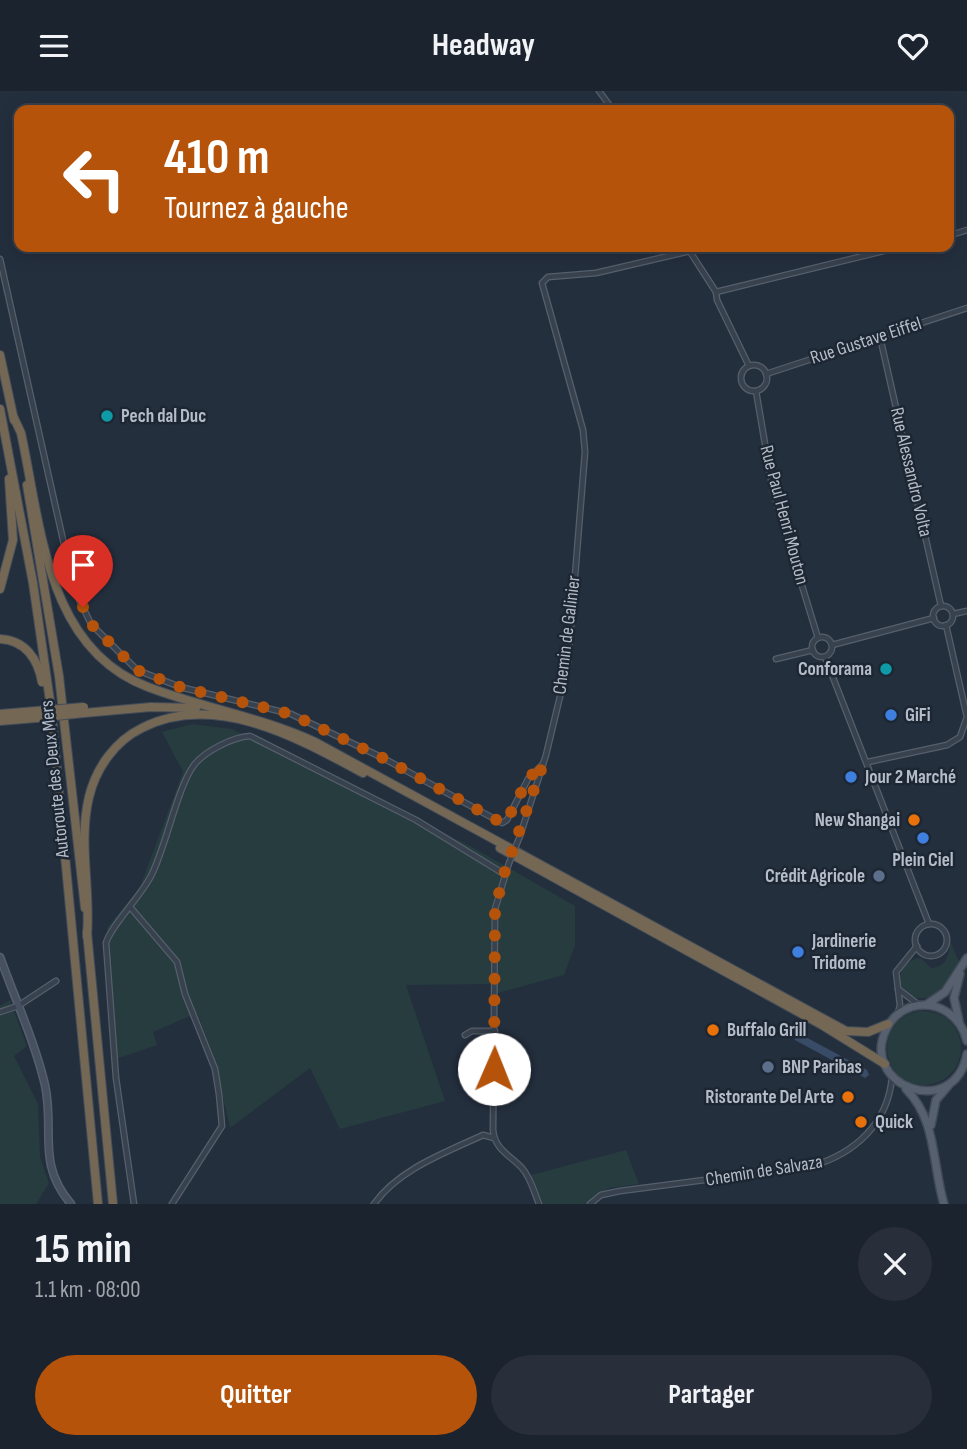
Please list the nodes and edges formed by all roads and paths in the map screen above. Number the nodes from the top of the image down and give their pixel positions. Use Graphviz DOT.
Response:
graph roads {
  1 [pos="676,252"];
  2 [pos="690,252"];
  3 [pos="880,252"];
  4 [pos="0,259"];
  5 [pos="716,292"];
  6 [pos="967,308"];
  7 [pos="880,337"];
  8 [pos="0,355"];
  9 [pos="749,366"];
  10 [pos="766,374"];
  11 [pos="756,391"];
  12 [pos="0,409"];
  13 [pos="14,418"];
  14 [pos="9,452"];
  15 [pos="0,589"];
  16 [pos="941,606"];
  17 [pos="967,611"];
  18 [pos="953,614"];
  19 [pos="934,618"];
  20 [pos="946,625"];
  21 [pos="818,638"];
  22 [pos="0,639"];
  23 [pos="832,645"];
  24 [pos="813,650"];
  25 [pos="825,656"];
  26 [pos="776,659"];
  27 [pos="51,708"];
  28 [pos="226,713"];
  29 [pos="0,714"];
  30 [pos="36,715"];
  31 [pos="0,721"];
  32 [pos="868,762"];
  33 [pos="543,764"];
  34 [pos="504,874"];
  35 [pos="131,908"];
  36 [pos="928,925"];
  37 [pos="87,936"];
  38 [pos="917,946"];
  39 [pos="922,953"];
  40 [pos="911,955"];
  41 [pos="0,957"];
  42 [pos="967,958"];
  43 [pos="962,967"];
  44 [pos="56,981"];
  45 [pos="896,986"];
  46 [pos="923,1005"];
  47 [pos="18,1006"];
  48 [pos="0,1012"];
  49 [pos="898,1014"];
  50 [pos="959,1023"];
  51 [pos="888,1024"];
  52 [pos="495,1031"];
  53 [pos="465,1035"];
  54 [pos="966,1037"];
  55 [pos="967,1054"];
  56 [pos="885,1064"];
  57 [pos="966,1064"];
  58 [pos="892,1076"];
  59 [pos="950,1083"];
  60 [pos="904,1086"];
  61 [pos="930,1133"];
  62 [pos="494,1138"];
  63 [pos="71,1204"];
  64 [pos="98,1204"];
  65 [pos="113,1204"];
  66 [pos="134,1204"];
  67 [pos="172,1204"];
  68 [pos="374,1204"];
  69 [pos="538,1204"];
  70 [pos="590,1204"];
  71 [pos="944,1204"];
  1 -- 33 [label="street, Chemin de Galinier"];
  2 -- 5 [label="street"];
  3 -- 5 [label="street"];
  4 -- 33 [label="street"];
  5 -- 9 [label="street"];
  6 -- 7 [label="street, Rue Gustave Eiffel"];
  7 -- 10 [label="street, Rue Gustave Eiffel"];
  7 -- 16 [label="street, Rue Alessandro Volta"];
  8 -- 13 [label="highway, Autoroute des Deux Mers"];
  9 -- 10 [label="street"];
  9 -- 11 [label="street"];
  10 -- 11 [label="street"];
  11 -- 21 [label="street, Rue Paul Henri Mouton"];
  12 -- 14 [label="highway, Autoroute des Deux Mers"];
  13 -- 28 [label="highway"];
  13 -- 37 [label="highway, Autoroute des Deux Mers"];
  14 -- 15 [label="highway"];
  14 -- 27 [label="highway, Autoroute des Deux Mers"];
  16 -- 18 [label="street"];
  16 -- 19 [label="street"];
  17 -- 18 [label="street"];
  18 -- 20 [label="street"];
  19 -- 20 [label="street"];
  19 -- 23 [label="street"];
  20 -- 32 [label="street"];
  21 -- 23 [label="street"];
  21 -- 24 [label="street"];
  22 -- 27 [label="highway"];
  23 -- 25 [label="street"];
  24 -- 25 [label="street"];
  24 -- 26 [label="street"];
  25 -- 32 [label="street"];
  27 -- 64 [label="highway, Autoroute des Deux Mers"];
  28 -- 30 [label="highway, bridge"];
  28 -- 37 [label="highway"];
  28 -- 51 [label="highway"];
  28 -- 56 [label="highway"];
  29 -- 30 [label="highway"];
  30 -- 31 [label="highway"];
  32 -- 36 [label="street"];
  33 -- 34 [label="street, Chemin de Galinier, bridge"];
  34 -- 35 [label="street"];
  34 -- 52 [label="street, Chemin de Galinier"];
  35 -- 66 [label="street"];
  35 -- 67 [label="street"];
  36 -- 38 [label="street"];
  36 -- 39 [label="street"];
  37 -- 65 [label="highway, Autoroute des Deux Mers"];
  38 -- 39 [label="street"];
  38 -- 40 [label="street"];
  39 -- 40 [label="street"];
  40 -- 45 [label="street"];
  41 -- 47 [label="main road"];
  42 -- 43 [label="main road"];
  43 -- 46 [label="main road"];
  43 -- 50 [label="main road"];
  44 -- 47 [label="street"];
  45 -- 46 [label="street"];
  45 -- 49 [label="street"];
  46 -- 49 [label="main road"];
  46 -- 50 [label="main road"];
  47 -- 48 [label="street"];
  47 -- 63 [label="main road"];
  49 -- 51 [label="main road"];
  50 -- 54 [label="main road"];
  51 -- 56 [label="main road"];
  52 -- 53 [label="street"];
  52 -- 62 [label="street, Chemin de Galinier"];
  55 -- 57 [label="main road"];
  56 -- 58 [label="main road"];
  57 -- 59 [label="main road"];
  58 -- 60 [label="main road"];
  58 -- 70 [label="street, Chemin de Salvaza"];
  59 -- 60 [label="main road"];
  59 -- 61 [label="main road"];
  60 -- 61 [label="main road"];
  61 -- 71 [label="main road"];
  62 -- 68 [label="street"];
  62 -- 69 [label="street"];
}
